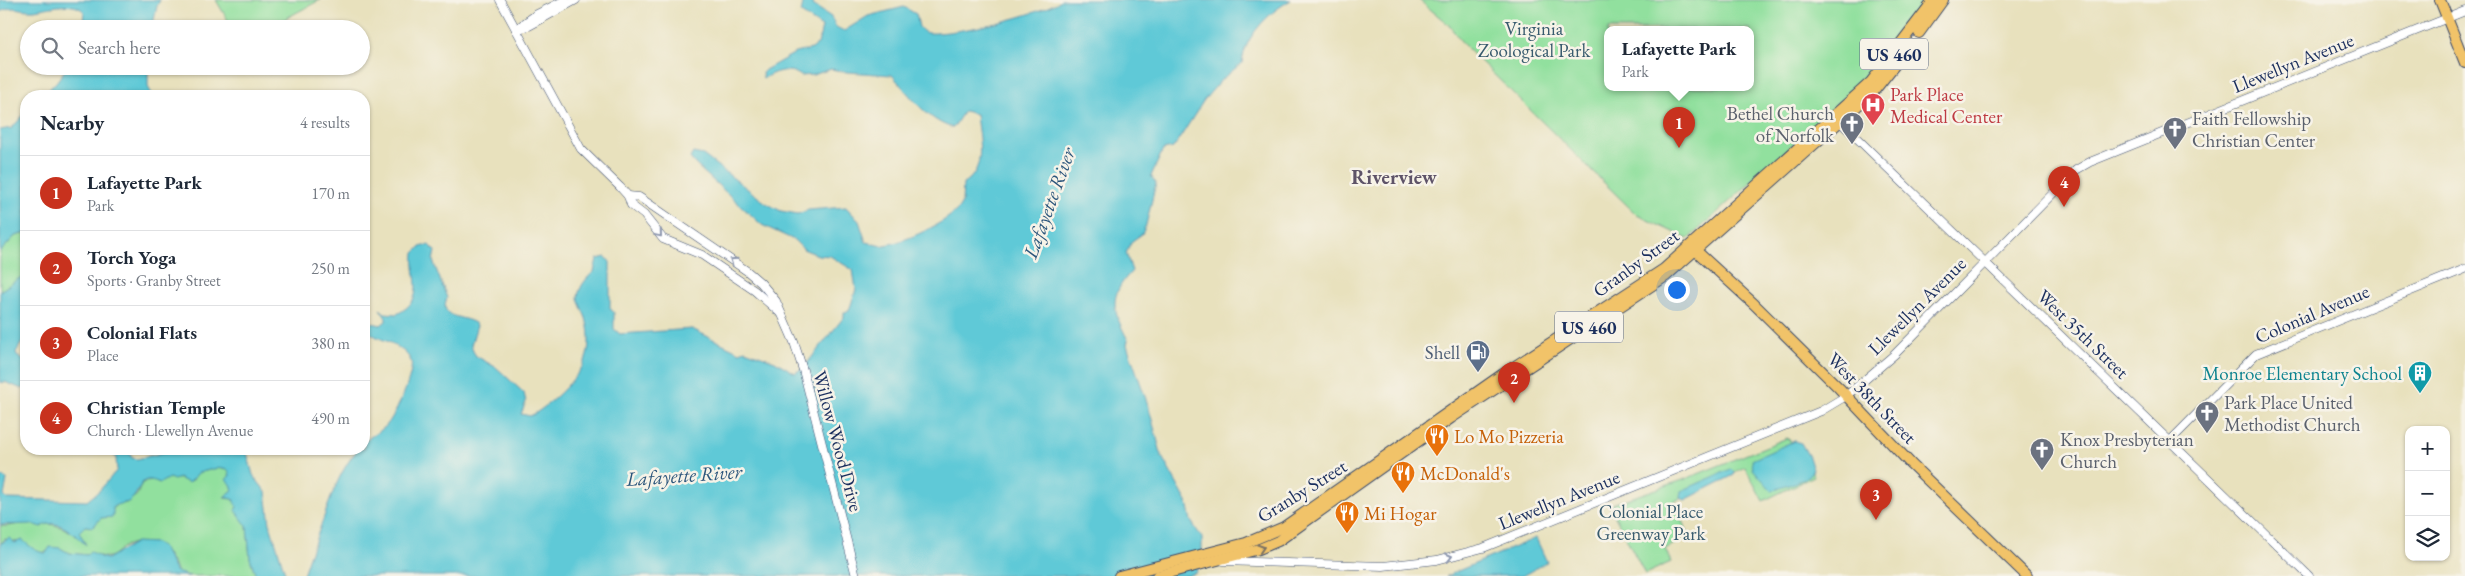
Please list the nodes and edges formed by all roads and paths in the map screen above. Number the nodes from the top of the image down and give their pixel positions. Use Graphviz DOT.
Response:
graph roads {
  1 [pos="500,0"];
  2 [pos="565,0"];
  3 [pos="576,0"];
  4 [pos="1934,0"];
  5 [pos="1944,0"];
  6 [pos="2440,0"];
  7 [pos="2465,10"];
  8 [pos="2447,18"];
  9 [pos="516,30"];
  10 [pos="2465,63"];
  11 [pos="1837,119"];
  12 [pos="628,196"];
  13 [pos="1693,248"];
  14 [pos="1985,262"];
  15 [pos="2465,269"];
  16 [pos="783,315"];
  17 [pos="1846,396"];
  18 [pos="2170,441"];
  19 [pos="1213,556"];
  20 [pos="856,576"];
  21 [pos="1119,576"];
  22 [pos="1157,576"];
  23 [pos="2027,576"];
  24 [pos="2308,576"];
  1 -- 9 [label="street, Willow Wood Drive"];
  2 -- 9 [label="street"];
  3 -- 9 [label="street"];
  4 -- 11 [label="main road, Granby Street / US 460"];
  5 -- 11 [label="main road, Granby Street / US 460"];
  6 -- 8 [label="main road"];
  7 -- 8 [label="street, Llewellyn Avenue"];
  8 -- 10 [label="main road"];
  8 -- 14 [label="street, Llewellyn Avenue"];
  9 -- 12 [label="street, Willow Wood Drive"];
  11 -- 13 [label="main road, Granby Street / US 460"];
  11 -- 14 [label="street, West 35th Street"];
  16 -- 12 [label="street, Willow Wood Drive, one-way"];
  12 -- 16 [label="street, Willow Wood Drive, one-way"];
  13 -- 17 [label="main road, West 38th Street"];
  13 -- 19 [label="main road, Granby Street / US 460"];
  14 -- 17 [label="street, Llewellyn Avenue"];
  14 -- 18 [label="street, West 35th Street"];
  15 -- 18 [label="street, Colonial Avenue"];
  16 -- 20 [label="street, Willow Wood Drive"];
  19 -- 17 [label="street, Llewellyn Avenue, one-way"];
  17 -- 23 [label="main road, West 38th Street"];
  18 -- 24 [label="street, West 35th Street"];
  19 -- 21 [label="main road, Granby Street / US 460"];
  19 -- 22 [label="main road, Granby Street / US 460"];
}
